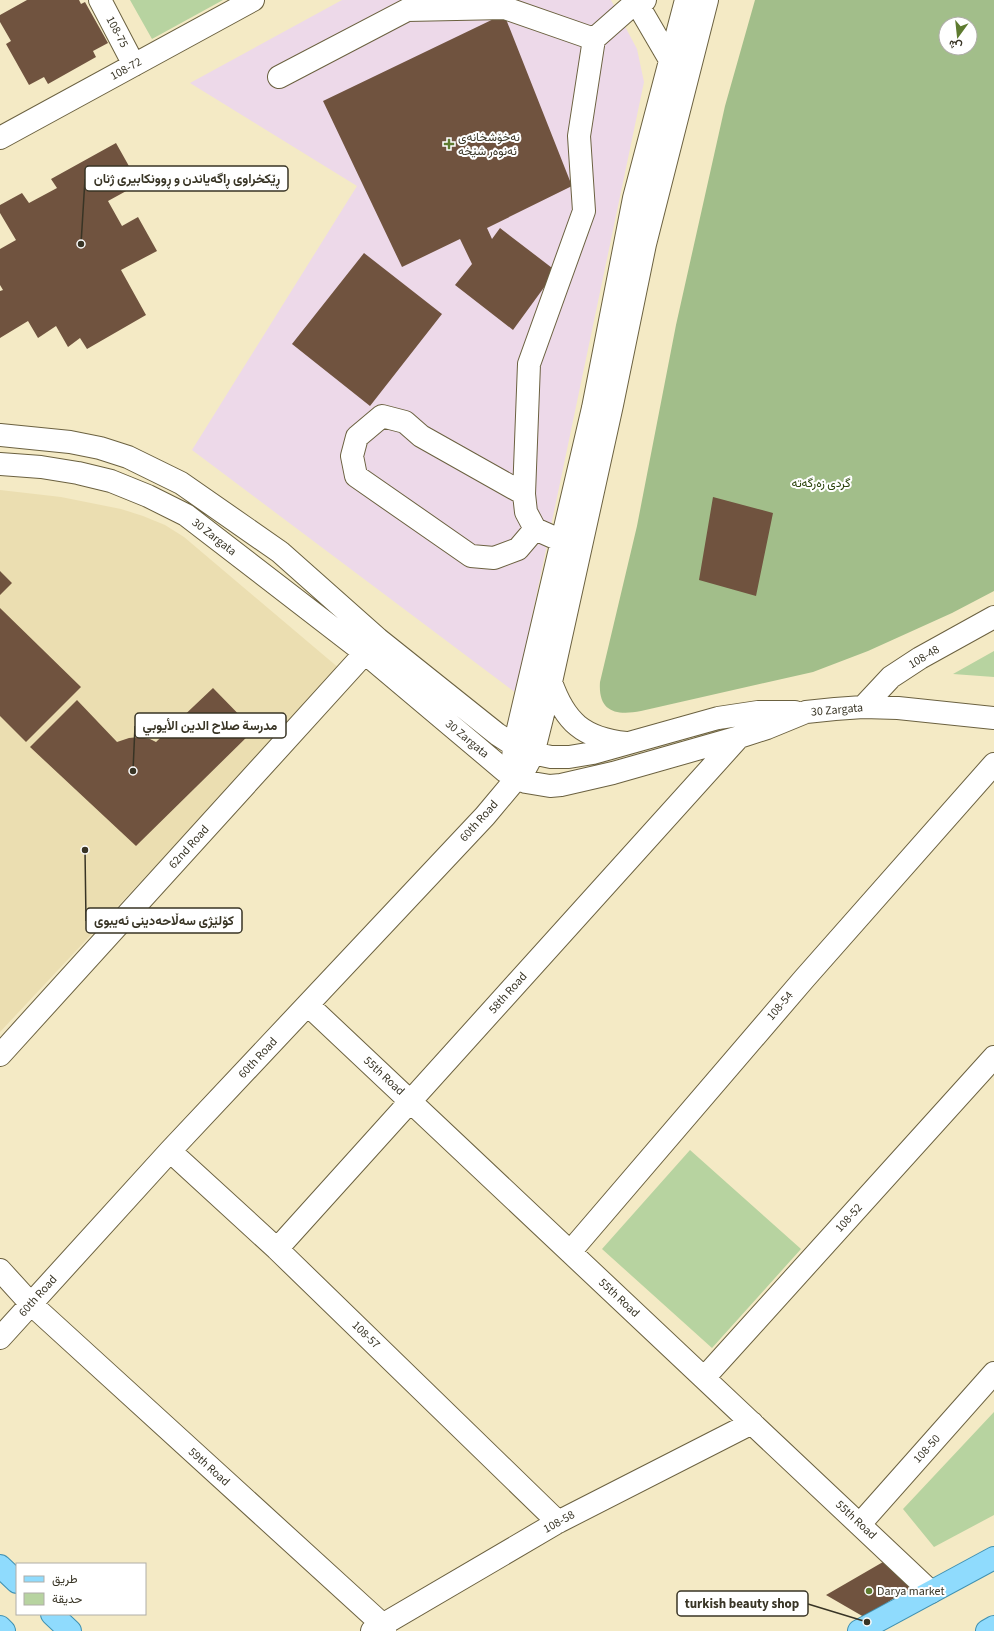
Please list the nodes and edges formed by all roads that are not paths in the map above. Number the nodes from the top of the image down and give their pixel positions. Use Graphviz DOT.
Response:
graph roads {
  1 [pos="100,0"];
  2 [pos="253,0"];
  3 [pos="686,0"];
  4 [pos="707,0"];
  5 [pos="639,1"];
  6 [pos="594,39"];
  7 [pos="670,60"];
  8 [pos="134,65"];
  9 [pos="279,78"];
  10 [pos="0,137"];
  11 [pos="0,435"];
  12 [pos="0,464"];
  13 [pos="524,494"];
  14 [pos="535,529"];
  15 [pos="562,541"];
  16 [pos="994,617"];
  17 [pos="372,646"];
  18 [pos="551,682"];
  19 [pos="863,707"];
  20 [pos="806,712"];
  21 [pos="994,718"];
  22 [pos="739,737"];
  23 [pos="627,743"];
  24 [pos="524,750"];
  25 [pos="994,764"];
  26 [pos="517,778"];
  27 [pos="308,1005"];
  28 [pos="0,1055"];
  29 [pos="994,1057"];
  30 [pos="410,1101"];
  31 [pos="170,1151"];
  32 [pos="278,1249"];
  33 [pos="570,1252"];
  34 [pos="0,1270"];
  35 [pos="31,1304"];
  36 [pos="0,1338"];
  37 [pos="994,1373"];
  38 [pos="704,1378"];
  39 [pos="752,1423"];
  40 [pos="558,1522"];
  41 [pos="860,1524"];
  42 [pos="994,1558"];
  43 [pos="0,1566"];
  44 [pos="16,1581"];
  45 [pos="931,1592"];
  46 [pos="0,1627"];
  47 [pos="994,1627"];
  48 [pos="380,1629"];
  49 [pos="4,1631"];
  50 [pos="859,1631"];
  51 [pos="987,1631"];
  1 -- 8 [label="street, 108-75"];
  2 -- 8 [label="street, 108-72"];
  3 -- 7 [label="street"];
  4 -- 18 [label="street"];
  5 -- 6 [label="street"];
  5 -- 7 [label="street"];
  6 -- 9 [label="street"];
  6 -- 13 [label="street"];
  7 -- 15 [label="street"];
  8 -- 10 [label="street, 108-72"];
  11 -- 17 [label="street"];
  12 -- 17 [label="street, 30 Zargata"];
  13 -- 14 [label="street"];
  13 -- 14 [label="street"];
  14 -- 15 [label="street"];
  15 -- 24 [label="street"];
  16 -- 19 [label="street, 108-48"];
  17 -- 24 [label="street"];
  17 -- 26 [label="street, 30 Zargata"];
  17 -- 28 [label="street, 62nd Road"];
  18 -- 23 [label="street"];
  18 -- 24 [label="street"];
  19 -- 20 [label="street, 30 Zargata"];
  19 -- 21 [label="street, 30 Zargata"];
  20 -- 22 [label="street, 30 Zargata"];
  20 -- 23 [label="street"];
  22 -- 26 [label="street, 30 Zargata"];
  22 -- 30 [label="street, 58th Road"];
  23 -- 24 [label="street"];
  24 -- 26 [label="street"];
  25 -- 33 [label="street, 108-54"];
  26 -- 27 [label="street, 60th Road"];
  27 -- 30 [label="street, 55th Road"];
  27 -- 31 [label="street, 60th Road"];
  29 -- 38 [label="street, 108-52"];
  30 -- 32 [label="street, 58th Road"];
  30 -- 33 [label="street, 55th Road"];
  31 -- 32 [label="street, 108-57"];
  31 -- 35 [label="street, 60th Road"];
  32 -- 40 [label="street, 108-57"];
  33 -- 38 [label="street, 55th Road"];
  34 -- 35 [label="street, 59th Road"];
  35 -- 36 [label="street, 60th Road"];
  35 -- 48 [label="street, 59th Road"];
  37 -- 41 [label="street, 108-50"];
  38 -- 39 [label="street, 55th Road"];
  39 -- 40 [label="street, 108-58"];
  39 -- 41 [label="street, 55th Road"];
  40 -- 48 [label="street, 108-58"];
  41 -- 45 [label="street, 55th Road"];
  42 -- 45 [label="main road"];
  43 -- 44 [label="main road"];
  45 -- 50 [label="main road"];
  46 -- 49 [label="main road"];
  47 -- 51 [label="main road"];
}
